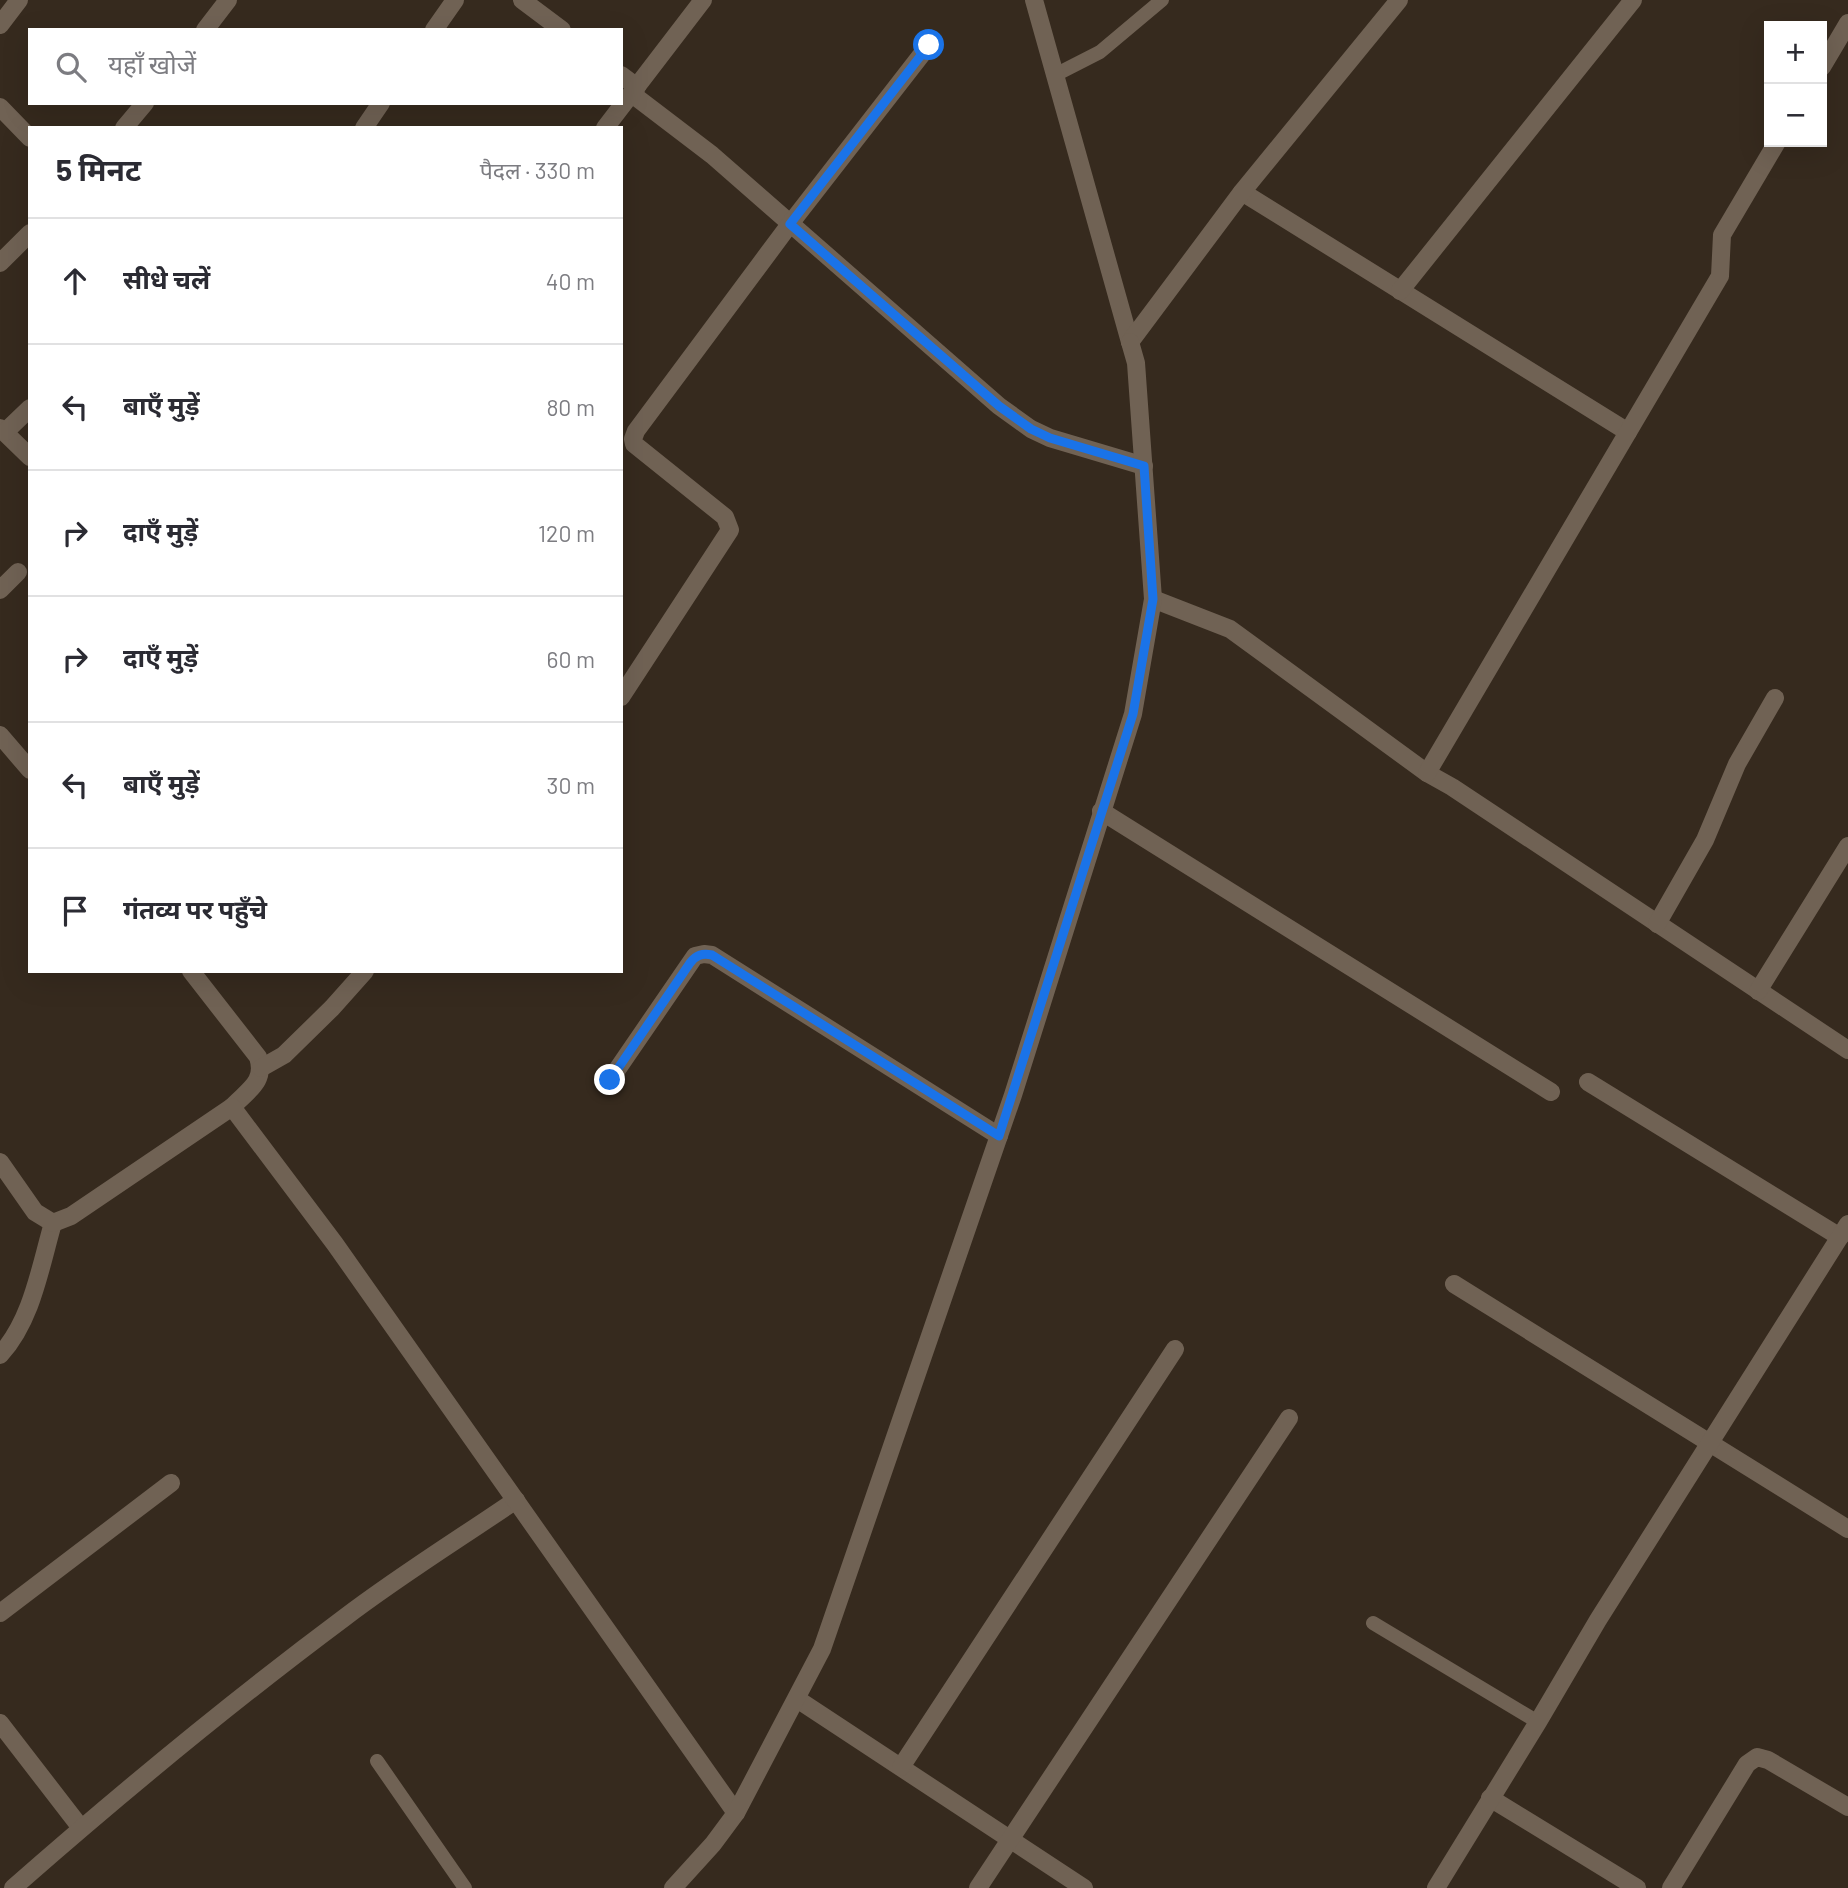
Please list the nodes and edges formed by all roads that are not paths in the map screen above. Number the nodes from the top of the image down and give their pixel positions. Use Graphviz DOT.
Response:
graph roads {
  1 [pos="19,0"];
  2 [pos="228,0"];
  3 [pos="455,0"];
  4 [pos="522,0"];
  5 [pos="703,0"];
  6 [pos="1034,0"];
  7 [pos="1161,0"];
  8 [pos="1399,0"];
  9 [pos="1633,0"];
  10 [pos="1848,23"];
  11 [pos="0,25"];
  12 [pos="207,28"];
  13 [pos="435,28"];
  14 [pos="559,28"];
  15 [pos="929,45"];
  16 [pos="1827,59"];
  17 [pos="1055,75"];
  18 [pos="623,77"];
  19 [pos="634,90"];
  20 [pos="623,104"];
  21 [pos="143,105"];
  22 [pos="380,105"];
  23 [pos="623,105"];
  24 [pos="0,107"];
  25 [pos="126,126"];
  26 [pos="365,126"];
  27 [pos="607,126"];
  28 [pos="28,136"];
  29 [pos="1774,147"];
  30 [pos="1242,192"];
  31 [pos="790,224"];
  32 [pos="28,235"];
  33 [pos="0,263"];
  34 [pos="1400,291"];
  35 [pos="1130,342"];
  36 [pos="28,410"];
  37 [pos="2,430"];
  38 [pos="1628,432"];
  39 [pos="28,455"];
  40 [pos="1144,466"];
  41 [pos="18,572"];
  42 [pos="0,590"];
  43 [pos="1153,599"];
  44 [pos="623,694"];
  45 [pos="1775,698"];
  46 [pos="0,735"];
  47 [pos="28,768"];
  48 [pos="1427,773"];
  49 [pos="1101,811"];
  50 [pos="1848,846"];
  51 [pos="1657,924"];
  52 [pos="193,973"];
  53 [pos="363,973"];
  54 [pos="1758,991"];
  55 [pos="1848,1051"];
  56 [pos="261,1068"];
  57 [pos="610,1080"];
  58 [pos="1588,1082"];
  59 [pos="1551,1092"];
  60 [pos="232,1107"];
  61 [pos="999,1136"];
  62 [pos="0,1162"];
  63 [pos="53,1223"];
  64 [pos="1844,1231"];
  65 [pos="1454,1283"];
  66 [pos="1175,1349"];
  67 [pos="0,1355"];
  68 [pos="1289,1418"];
  69 [pos="1710,1442"];
  70 [pos="171,1483"];
  71 [pos="516,1500"];
  72 [pos="1848,1529"];
  73 [pos="0,1612"];
  74 [pos="1373,1623"];
  75 [pos="796,1699"];
  76 [pos="1538,1722"];
  77 [pos="0,1723"];
  78 [pos="377,1761"];
  79 [pos="901,1767"];
  80 [pos="1490,1798"];
  81 [pos="1848,1807"];
  82 [pos="736,1813"];
  83 [pos="81,1828"];
  84 [pos="1010,1839"];
  85 [pos="13,1888"];
  86 [pos="466,1888"];
  87 [pos="673,1888"];
  88 [pos="978,1888"];
  89 [pos="1084,1888"];
  90 [pos="1436,1888"];
  91 [pos="1637,1888"];
  92 [pos="1671,1888"];
  1 -- 11 [label="street"];
  2 -- 12 [label="street"];
  3 -- 13 [label="street"];
  4 -- 14 [label="street"];
  5 -- 19 [label="street"];
  6 -- 17 [label="street"];
  7 -- 17 [label="lane"];
  8 -- 30 [label="street"];
  9 -- 34 [label="street"];
  10 -- 16 [label="street"];
  15 -- 31 [label="street"];
  17 -- 35 [label="street"];
  18 -- 19 [label="street"];
  19 -- 20 [label="street"];
  19 -- 31 [label="street"];
  21 -- 25 [label="street"];
  22 -- 26 [label="street"];
  23 -- 27 [label="street"];
  24 -- 28 [label="street"];
  29 -- 38 [label="street"];
  30 -- 34 [label="street"];
  30 -- 35 [label="street"];
  31 -- 40 [label="street"];
  31 -- 44 [label="street"];
  32 -- 33 [label="street"];
  34 -- 38 [label="street"];
  35 -- 40 [label="street"];
  36 -- 37 [label="street"];
  37 -- 39 [label="street"];
  38 -- 48 [label="street"];
  40 -- 43 [label="street"];
  41 -- 42 [label="street"];
  43 -- 48 [label="street"];
  43 -- 49 [label="street"];
  45 -- 51 [label="street"];
  46 -- 47 [label="street"];
  48 -- 51 [label="street"];
  49 -- 59 [label="street"];
  49 -- 61 [label="street"];
  50 -- 54 [label="street"];
  51 -- 54 [label="street"];
  52 -- 56 [label="street"];
  53 -- 56 [label="street"];
  54 -- 55 [label="street"];
  56 -- 60 [label="street"];
  57 -- 61 [label="street"];
  58 -- 64 [label="street"];
  60 -- 63 [label="street"];
  60 -- 71 [label="street"];
  61 -- 75 [label="street"];
  62 -- 63 [label="street"];
  63 -- 67 [label="street"];
  64 -- 69 [label="street"];
  65 -- 69 [label="street"];
  66 -- 79 [label="street"];
  68 -- 84 [label="street"];
  69 -- 72 [label="street"];
  69 -- 76 [label="street"];
  70 -- 73 [label="street"];
  71 -- 82 [label="street"];
  71 -- 83 [label="street"];
  74 -- 76 [label="lane"];
  75 -- 79 [label="street"];
  75 -- 82 [label="street"];
  76 -- 80 [label="street"];
  77 -- 83 [label="street"];
  78 -- 86 [label="lane"];
  79 -- 84 [label="street"];
  80 -- 90 [label="street"];
  80 -- 91 [label="street"];
  81 -- 92 [label="street"];
  82 -- 87 [label="street"];
  83 -- 85 [label="street"];
  84 -- 88 [label="street"];
  84 -- 89 [label="street"];
}
